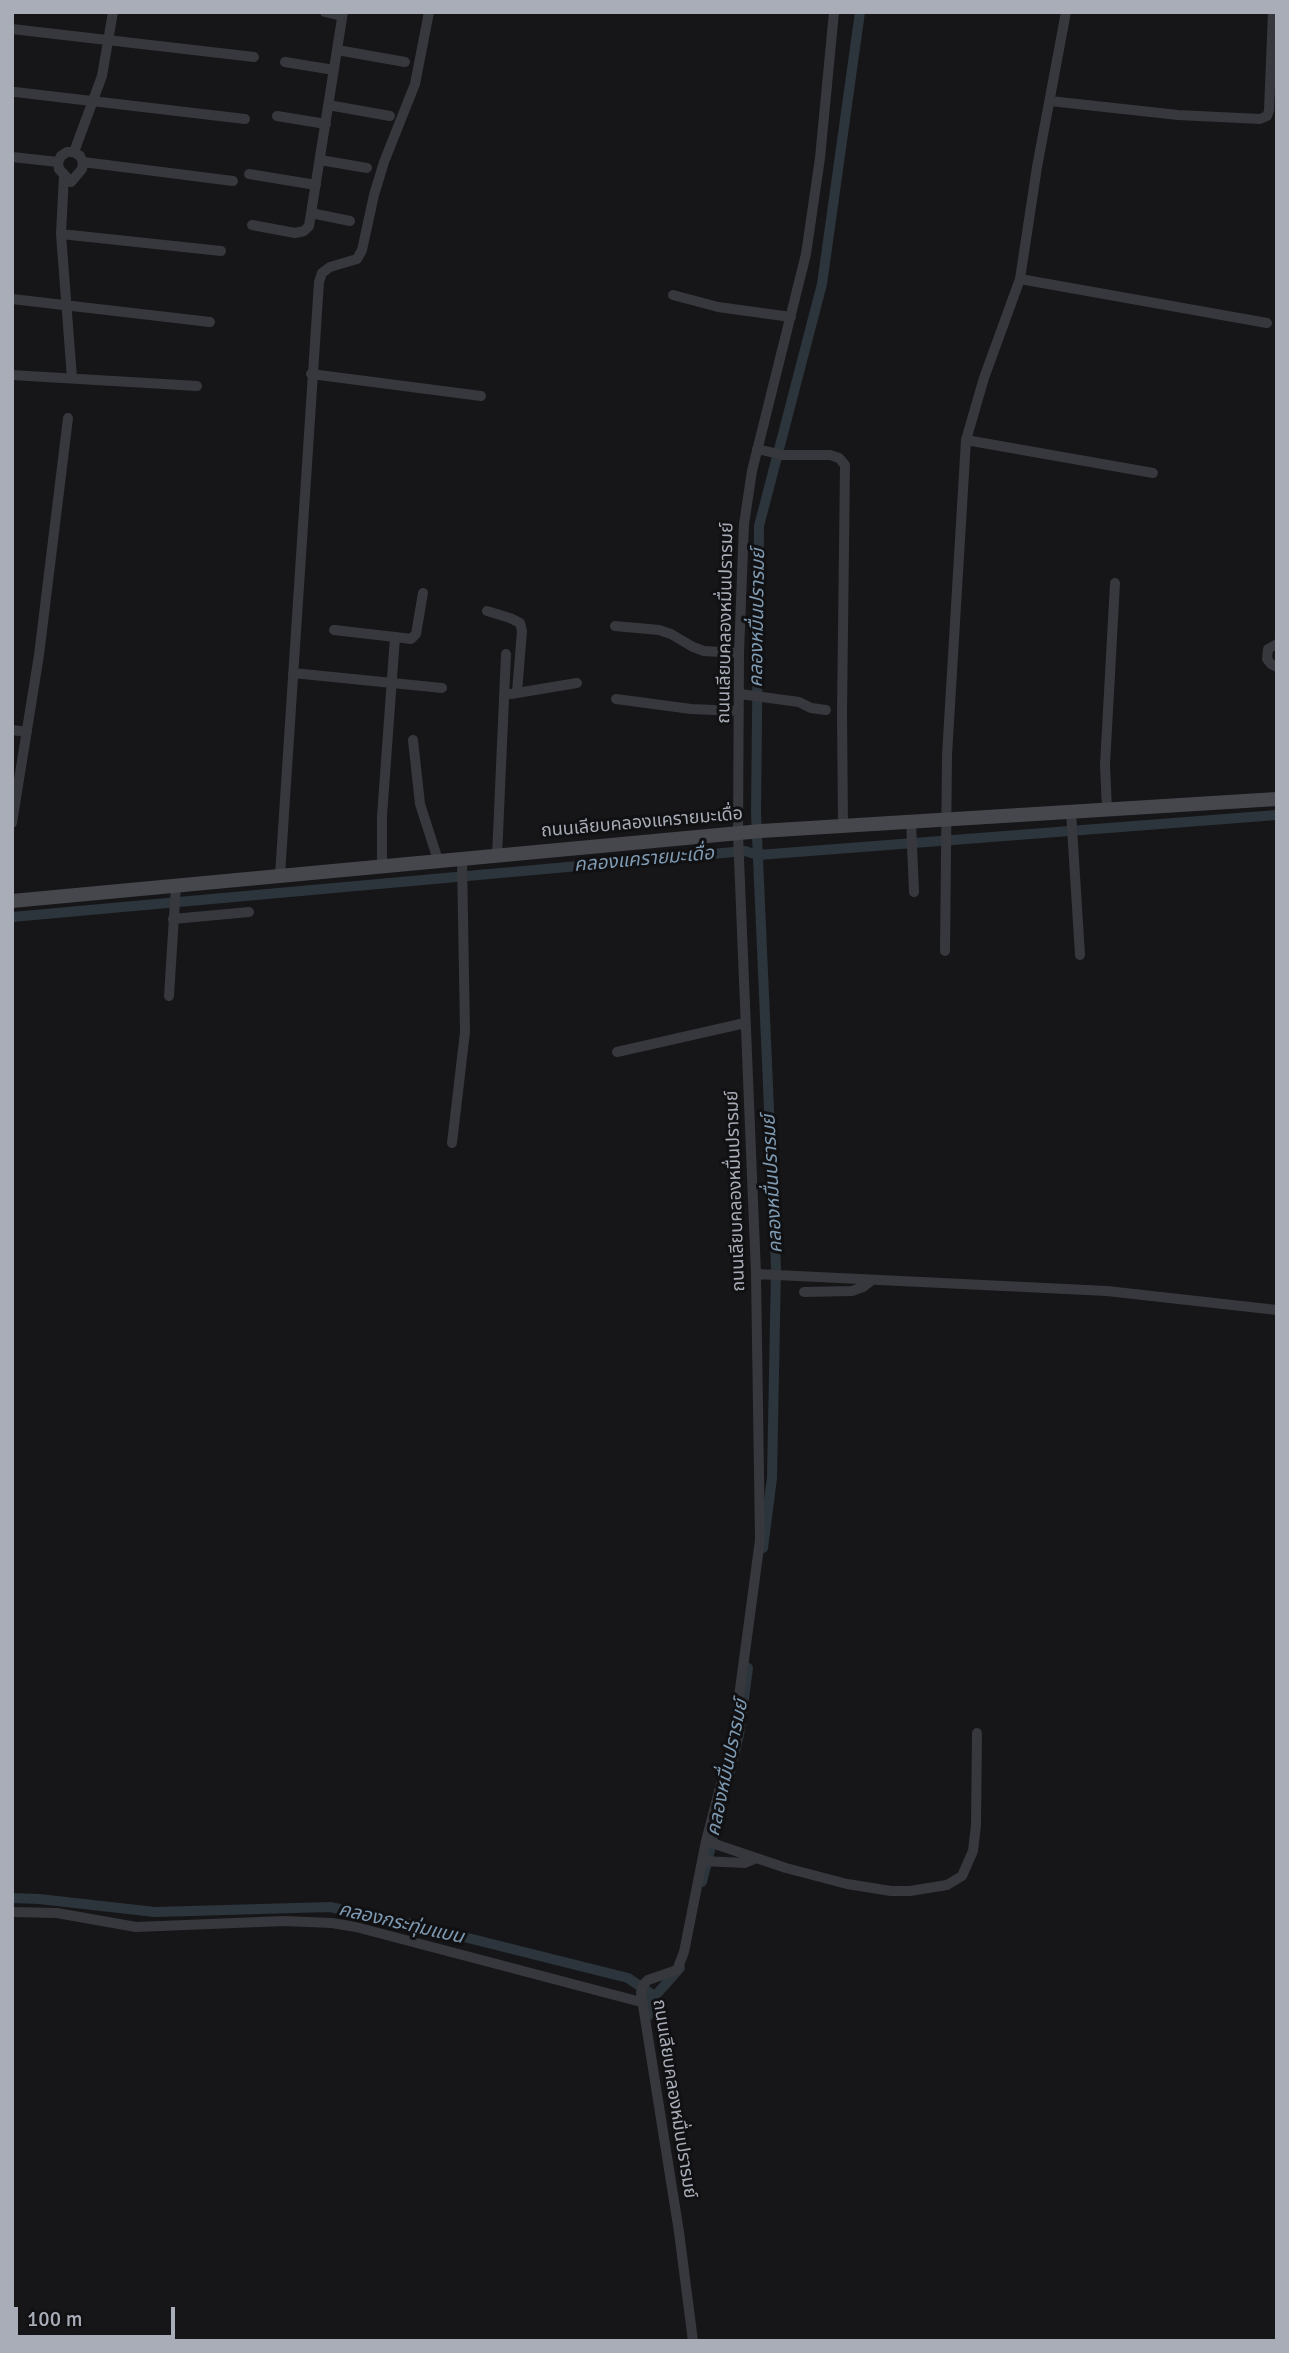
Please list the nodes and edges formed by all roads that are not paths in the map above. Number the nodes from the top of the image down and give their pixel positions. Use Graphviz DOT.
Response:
graph roads {
  1 [pos="113,12"];
  2 [pos="325,12"];
  3 [pos="429,12"];
  4 [pos="834,12"];
  5 [pos="1066,12"];
  6 [pos="1273,12"];
  7 [pos="343,14"];
  8 [pos="12,29"];
  9 [pos="110,40"];
  10 [pos="337,50"];
  11 [pos="254,57"];
  12 [pos="285,62"];
  13 [pos="405,62"];
  14 [pos="334,70"];
  15 [pos="15,92"];
  16 [pos="94,101"];
  17 [pos="1050,101"];
  18 [pos="328,105"];
  19 [pos="277,116"];
  20 [pos="390,116"];
  21 [pos="245,119"];
  22 [pos="326,124"];
  23 [pos="74,152"];
  24 [pos="12,157"];
  25 [pos="320,160"];
  26 [pos="58,162"];
  27 [pos="83,162"];
  28 [pos="367,169"];
  29 [pos="249,174"];
  30 [pos="64,175"];
  31 [pos="233,181"];
  32 [pos="316,185"];
  33 [pos="311,213"];
  34 [pos="350,221"];
  35 [pos="252,225"];
  36 [pos="61,234"];
  37 [pos="221,251"];
  38 [pos="1020,279"];
  39 [pos="673,295"];
  40 [pos="12,299"];
  41 [pos="65,305"];
  42 [pos="791,317"];
  43 [pos="210,322"];
  44 [pos="1267,323"];
  45 [pos="312,374"];
  46 [pos="12,375"];
  47 [pos="72,378"];
  48 [pos="197,386"];
  49 [pos="481,396"];
  50 [pos="68,418"];
  51 [pos="966,440"];
  52 [pos="757,449"];
  53 [pos="1153,473"];
  54 [pos="1115,583"];
  55 [pos="423,593"];
  56 [pos="487,611"];
  57 [pos="615,626"];
  58 [pos="334,630"];
  59 [pos="395,637"];
  60 [pos="1277,643"];
  61 [pos="739,653"];
  62 [pos="506,654"];
  63 [pos="1277,667"];
  64 [pos="293,673"];
  65 [pos="391,683"];
  66 [pos="577,683"];
  67 [pos="442,688"];
  68 [pos="517,692"];
  69 [pos="740,694"];
  70 [pos="504,697"];
  71 [pos="616,699"];
  72 [pos="827,710"];
  73 [pos="739,711"];
  74 [pos="12,730"];
  75 [pos="27,732"];
  76 [pos="413,740"];
  77 [pos="1277,799"];
  78 [pos="1107,810"];
  79 [pos="1072,817"];
  80 [pos="12,823"];
  81 [pos="843,826"];
  82 [pos="945,830"];
  83 [pos="911,832"];
  84 [pos="747,835"];
  85 [pos="497,856"];
  86 [pos="438,860"];
  87 [pos="382,866"];
  88 [pos="463,870"];
  89 [pos="280,875"];
  90 [pos="914,891"];
  91 [pos="175,897"];
  92 [pos="12,901"];
  93 [pos="248,912"];
  94 [pos="173,919"];
  95 [pos="945,951"];
  96 [pos="1080,955"];
  97 [pos="169,996"];
  98 [pos="746,1023"];
  99 [pos="617,1052"];
  100 [pos="452,1143"];
  101 [pos="765,1274"];
  102 [pos="872,1280"];
  103 [pos="804,1292"];
  104 [pos="1277,1311"];
  105 [pos="977,1732"];
  106 [pos="709,1842"];
  107 [pos="757,1858"];
  108 [pos="705,1861"];
  109 [pos="12,1912"];
  110 [pos="642,1993"];
  111 [pos="693,2341"];
  1 -- 9 [label="street"];
  2 -- 7 [label="street"];
  3 -- 45 [label="street"];
  4 -- 42 [label="street, ถนนเลียบคลองหมื่นปรารมย์"];
  5 -- 17 [label="street"];
  6 -- 17 [label="street"];
  7 -- 10 [label="street"];
  8 -- 9 [label="street"];
  9 -- 11 [label="street"];
  9 -- 16 [label="street"];
  10 -- 13 [label="street"];
  10 -- 14 [label="street"];
  12 -- 14 [label="street"];
  14 -- 18 [label="street"];
  15 -- 16 [label="street"];
  16 -- 21 [label="street"];
  16 -- 23 [label="street"];
  17 -- 38 [label="street"];
  18 -- 20 [label="street"];
  18 -- 22 [label="street"];
  19 -- 22 [label="street"];
  22 -- 25 [label="street"];
  23 -- 26 [label="street"];
  23 -- 27 [label="street"];
  24 -- 26 [label="street"];
  25 -- 28 [label="street"];
  25 -- 32 [label="street"];
  26 -- 30 [label="street"];
  27 -- 30 [label="street"];
  27 -- 31 [label="street"];
  29 -- 32 [label="street"];
  30 -- 36 [label="street"];
  32 -- 33 [label="street"];
  33 -- 34 [label="street"];
  33 -- 35 [label="street"];
  36 -- 37 [label="street"];
  36 -- 41 [label="street"];
  38 -- 44 [label="street"];
  38 -- 51 [label="street"];
  39 -- 42 [label="street"];
  40 -- 41 [label="street"];
  41 -- 43 [label="street"];
  41 -- 47 [label="street"];
  42 -- 52 [label="street, ถนนเลียบคลองหมื่นปรารมย์"];
  45 -- 49 [label="street"];
  45 -- 64 [label="street"];
  46 -- 47 [label="street"];
  47 -- 48 [label="street"];
  50 -- 75 [label="street"];
  51 -- 53 [label="street"];
  51 -- 82 [label="street"];
  52 -- 61 [label="street, ถนนเลียบคลองหมื่นปรารมย์"];
  52 -- 81 [label="street"];
  54 -- 78 [label="street"];
  55 -- 59 [label="street"];
  56 -- 68 [label="street"];
  57 -- 61 [label="street"];
  58 -- 59 [label="street"];
  59 -- 65 [label="street"];
  60 -- 63 [label="street"];
  61 -- 69 [label="street, ถนนเลียบคลองหมื่นปรารมย์"];
  62 -- 70 [label="street"];
  64 -- 65 [label="street"];
  64 -- 89 [label="street"];
  65 -- 67 [label="street"];
  65 -- 87 [label="street"];
  66 -- 68 [label="street"];
  68 -- 70 [label="street"];
  69 -- 72 [label="street"];
  69 -- 73 [label="street, ถนนเลียบคลองหมื่นปรารมย์"];
  70 -- 85 [label="street"];
  71 -- 73 [label="street"];
  73 -- 84 [label="street, ถนนเลียบคลองหมื่นปรารมย์"];
  74 -- 75 [label="street"];
  75 -- 80 [label="street"];
  76 -- 86 [label="street"];
  77 -- 78 [label="street, ถนนเลียบคลองแครายมะเดื่อ"];
  78 -- 79 [label="street, ถนนเลียบคลองแครายมะเดื่อ"];
  79 -- 82 [label="street, ถนนเลียบคลองแครายมะเดื่อ"];
  79 -- 96 [label="street"];
  81 -- 83 [label="street, ถนนเลียบคลองแครายมะเดื่อ"];
  81 -- 84 [label="street, ถนนเลียบคลองแครายมะเดื่อ"];
  82 -- 83 [label="street, ถนนเลียบคลองแครายมะเดื่อ"];
  82 -- 95 [label="street"];
  83 -- 90 [label="street"];
  84 -- 85 [label="street, ถนนเลียบคลองแครายมะเดื่อ"];
  84 -- 98 [label="street, ถนนเลียบคลองหมื่นปรารมย์"];
  85 -- 88 [label="street, ถนนเลียบคลองแครายมะเดื่อ"];
  86 -- 87 [label="street, ถนนเลียบคลองแครายมะเดื่อ"];
  86 -- 88 [label="street, ถนนเลียบคลองแครายมะเดื่อ"];
  87 -- 89 [label="street, ถนนเลียบคลองแครายมะเดื่อ"];
  88 -- 100 [label="street"];
  89 -- 91 [label="street, ถนนเลียบคลองแครายมะเดื่อ"];
  91 -- 92 [label="street, ถนนเลียบคลองแครายมะเดื่อ"];
  91 -- 94 [label="street"];
  93 -- 94 [label="street"];
  94 -- 97 [label="street"];
  98 -- 99 [label="street"];
  98 -- 101 [label="street, ถนนเลียบคลองหมื่นปรารมย์"];
  101 -- 102 [label="street"];
  101 -- 106 [label="street, ถนนเลียบคลองหมื่นปรารมย์"];
  102 -- 103 [label="street"];
  102 -- 104 [label="street"];
  105 -- 107 [label="street"];
  106 -- 107 [label="street"];
  106 -- 108 [label="street, ถนนเลียบคลองหมื่นปรารมย์"];
  107 -- 108 [label="street"];
  108 -- 110 [label="street, ถนนเลียบคลองหมื่นปรารมย์"];
  109 -- 110 [label="street"];
  110 -- 111 [label="street, ถนนเลียบคลองหมื่นปรารมย์"];
}
